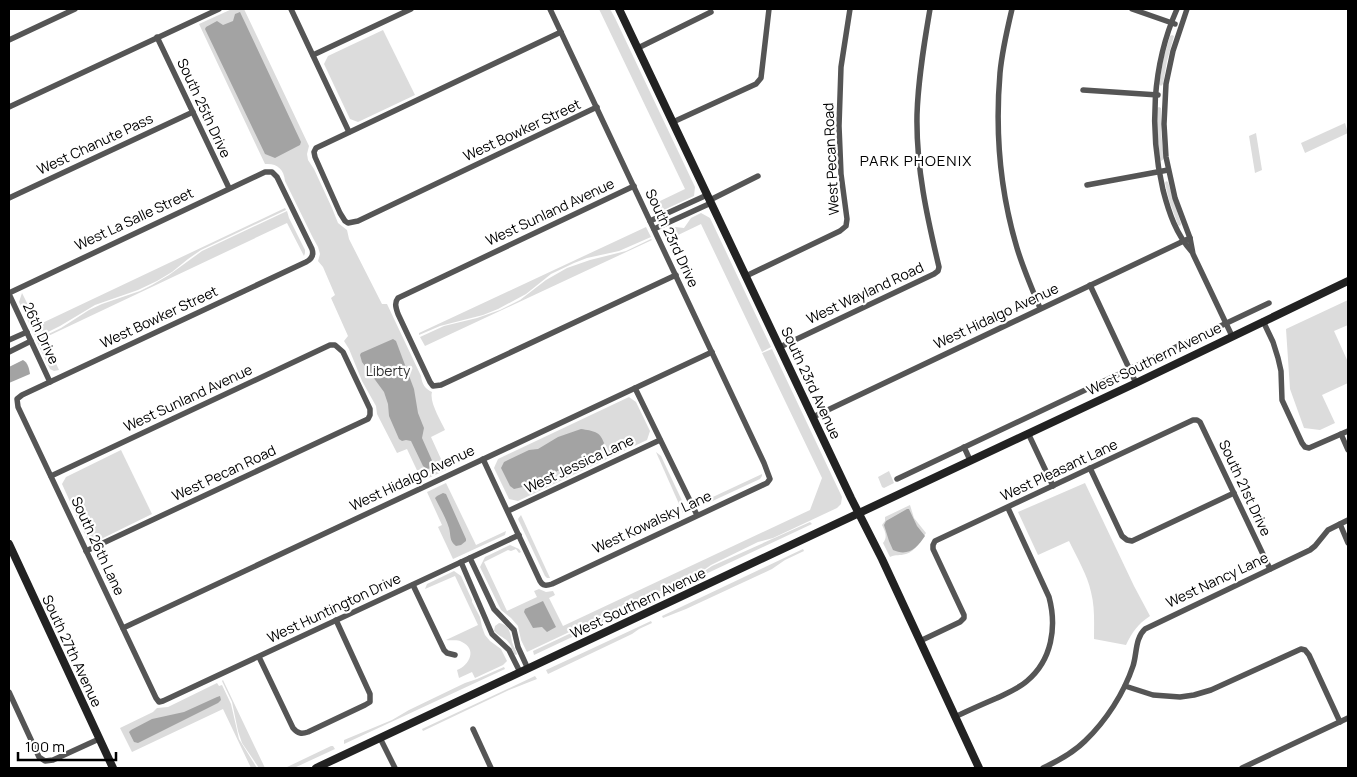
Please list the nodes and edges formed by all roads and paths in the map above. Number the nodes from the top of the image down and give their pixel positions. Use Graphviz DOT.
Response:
graph roads {
  1 [pos="75,9"];
  2 [pos="217,9"];
  3 [pos="291,9"];
  4 [pos="411,9"];
  5 [pos="550,9"];
  6 [pos="619,9"];
  7 [pos="770,9"];
  8 [pos="850,9"];
  9 [pos="930,9"];
  10 [pos="1012,9"];
  11 [pos="1132,9"];
  12 [pos="1177,9"];
  13 [pos="1187,9"];
  14 [pos="711,12"];
  15 [pos="1172,23"];
  16 [pos="1181,26"];
  17 [pos="561,32"];
  18 [pos="157,38"];
  19 [pos="9,40"];
  20 [pos="638,48"];
  21 [pos="313,55"];
  22 [pos="1083,90"];
  23 [pos="1156,95"];
  24 [pos="1165,96"];
  25 [pos="9,107"];
  26 [pos="597,108"];
  27 [pos="192,112"];
  28 [pos="673,122"];
  29 [pos="349,132"];
  30 [pos="1168,170"];
  31 [pos="1159,172"];
  32 [pos="758,176"];
  33 [pos="1087,185"];
  34 [pos="634,186"];
  35 [pos="229,188"];
  36 [pos="9,198"];
  37 [pos="709,199"];
  38 [pos="650,221"];
  39 [pos="654,230"];
  40 [pos="1190,238"];
  41 [pos="1183,241"];
  42 [pos="1193,254"];
  43 [pos="312,257"];
  44 [pos="676,275"];
  45 [pos="746,276"];
  46 [pos="1348,281"];
  47 [pos="1090,285"];
  48 [pos="9,293"];
  49 [pos="1268,303"];
  50 [pos="1040,308"];
  51 [pos="1263,321"];
  52 [pos="1226,323"];
  53 [pos="27,332"];
  54 [pos="1232,336"];
  55 [pos="9,340"];
  56 [pos="31,341"];
  57 [pos="335,345"];
  58 [pos="780,347"];
  59 [pos="9,352"];
  60 [pos="712,352"];
  61 [pos="1129,369"];
  62 [pos="50,382"];
  63 [pos="1136,382"];
  64 [pos="635,388"];
  65 [pos="17,399"];
  66 [pos="813,417"];
  67 [pos="1197,420"];
  68 [pos="1348,431"];
  69 [pos="1028,433"];
  70 [pos="1341,434"];
  71 [pos="660,440"];
  72 [pos="964,447"];
  73 [pos="1348,450"];
  74 [pos="483,459"];
  75 [pos="970,460"];
  76 [pos="1090,468"];
  77 [pos="51,476"];
  78 [pos="770,479"];
  79 [pos="897,479"];
  80 [pos="1053,486"];
  81 [pos="1234,494"];
  82 [pos="1008,508"];
  83 [pos="508,511"];
  84 [pos="858,512"];
  85 [pos="697,515"];
  86 [pos="1348,520"];
  87 [pos="1340,524"];
  88 [pos="519,535"];
  89 [pos="1348,543"];
  90 [pos="9,544"];
  91 [pos="86,552"];
  92 [pos="470,558"];
  93 [pos="461,562"];
  94 [pos="1270,569"];
  95 [pos="413,585"];
  96 [pos="336,620"];
  97 [pos="123,628"];
  98 [pos="920,641"];
  99 [pos="455,654"];
  100 [pos="259,657"];
  101 [pos="524,670"];
  102 [pos="1125,686"];
  103 [pos="9,692"];
  104 [pos="159,702"];
  105 [pos="955,717"];
  106 [pos="1348,718"];
  107 [pos="1340,722"];
  108 [pos="473,729"];
  109 [pos="380,738"];
  110 [pos="99,739"];
  111 [pos="113,768"];
  112 [pos="316,768"];
  113 [pos="395,768"];
  114 [pos="491,768"];
  115 [pos="979,768"];
  116 [pos="1043,768"];
  117 [pos="1242,768"];
  1 -- 19 [label="street"];
  2 -- 18 [label="street"];
  3 -- 21 [label="street"];
  4 -- 21 [label="street"];
  5 -- 17 [label="street, South 23rd Drive"];
  6 -- 20 [label="main road, South 23rd Avenue"];
  7 -- 28 [label="street"];
  8 -- 45 [label="street, West Pecan Road"];
  9 -- 58 [label="street, West Wayland Road"];
  10 -- 50 [label="street"];
  11 -- 15 [label="street"];
  12 -- 15 [label="street"];
  13 -- 16 [label="street"];
  14 -- 20 [label="street"];
  15 -- 16 [label="street"];
  15 -- 23 [label="street"];
  16 -- 24 [label="street"];
  17 -- 26 [label="street, South 23rd Drive"];
  17 -- 29 [label="street"];
  18 -- 25 [label="street"];
  18 -- 27 [label="street, South 25th Drive"];
  20 -- 28 [label="main road, South 23rd Avenue"];
  21 -- 29 [label="street"];
  22 -- 23 [label="street"];
  23 -- 24 [label="street"];
  23 -- 31 [label="street"];
  24 -- 30 [label="street"];
  26 -- 29 [label="street, West Bowker Street"];
  26 -- 34 [label="street, South 23rd Drive"];
  27 -- 35 [label="street, South 25th Drive"];
  27 -- 36 [label="street, West Chanute Pass"];
  28 -- 37 [label="main road, South 23rd Avenue"];
  30 -- 31 [label="street"];
  30 -- 40 [label="street"];
  31 -- 33 [label="street"];
  31 -- 41 [label="street"];
  32 -- 37 [label="street"];
  34 -- 38 [label="street, South 23rd Drive"];
  34 -- 44 [label="street, West Sunland Avenue"];
  35 -- 43 [label="street, West La Salle Street"];
  35 -- 48 [label="street, West La Salle Street"];
  37 -- 38 [label="street"];
  37 -- 39 [label="street"];
  37 -- 45 [label="main road, South 23rd Avenue"];
  38 -- 39 [label="street, South 23rd Drive"];
  39 -- 44 [label="street, South 23rd Drive"];
  40 -- 41 [label="street, West Hidalgo Avenue"];
  40 -- 42 [label="street"];
  41 -- 42 [label="street"];
  41 -- 47 [label="street, West Hidalgo Avenue"];
  42 -- 52 [label="street"];
  43 -- 62 [label="street, West Bowker Street"];
  44 -- 60 [label="street, South 23rd Drive"];
  45 -- 58 [label="main road, South 23rd Avenue"];
  46 -- 51 [label="main road, West Southern Avenue"];
  47 -- 50 [label="street, West Hidalgo Avenue"];
  47 -- 61 [label="street"];
  48 -- 53 [label="street, 26th Drive"];
  49 -- 52 [label="street, West Southern Avenue"];
  50 -- 66 [label="street, West Hidalgo Avenue"];
  51 -- 54 [label="main road, West Southern Avenue"];
  51 -- 70 [label="street"];
  52 -- 54 [label="street"];
  52 -- 61 [label="street, West Southern Avenue"];
  53 -- 55 [label="street"];
  53 -- 56 [label="street, 26th Drive"];
  54 -- 63 [label="main road, West Southern Avenue"];
  56 -- 59 [label="street"];
  56 -- 62 [label="street, 26th Drive"];
  57 -- 77 [label="street, West Sunland Avenue"];
  57 -- 91 [label="street, West Pecan Road"];
  58 -- 66 [label="main road, South 23rd Avenue"];
  60 -- 64 [label="street, West Hidalgo Avenue"];
  60 -- 78 [label="street, South 23rd Drive"];
  61 -- 63 [label="street"];
  61 -- 72 [label="street, West Southern Avenue"];
  62 -- 65 [label="street, West Bowker Street"];
  63 -- 69 [label="main road, West Southern Avenue"];
  64 -- 71 [label="street"];
  64 -- 74 [label="street, West Hidalgo Avenue"];
  65 -- 77 [label="street, South 26th Lane"];
  66 -- 84 [label="main road, South 23rd Avenue"];
  67 -- 76 [label="street, West Pleasant Lane"];
  67 -- 81 [label="street, South 21st Drive"];
  68 -- 70 [label="street"];
  69 -- 75 [label="main road, West Southern Avenue"];
  69 -- 80 [label="street"];
  70 -- 73 [label="street"];
  71 -- 83 [label="street, West Jessica Lane"];
  71 -- 85 [label="street"];
  72 -- 75 [label="street"];
  72 -- 79 [label="street, West Southern Avenue"];
  74 -- 83 [label="street"];
  74 -- 97 [label="street, West Hidalgo Avenue"];
  75 -- 84 [label="main road, West Southern Avenue"];
  76 -- 80 [label="street, West Pleasant Lane"];
  76 -- 81 [label="street"];
  77 -- 91 [label="street, South 26th Lane"];
  78 -- 85 [label="street, West Kowalsky Lane"];
  80 -- 82 [label="street, West Pleasant Lane"];
  81 -- 94 [label="street, South 21st Drive"];
  82 -- 98 [label="street, West Pleasant Lane"];
  82 -- 105 [label="street"];
  83 -- 88 [label="street"];
  84 -- 98 [label="main road, South 23rd Avenue"];
  84 -- 101 [label="main road, West Southern Avenue"];
  85 -- 88 [label="street, West Kowalsky Lane"];
  86 -- 87 [label="street, West Nancy Lane"];
  87 -- 89 [label="street"];
  87 -- 94 [label="street, West Nancy Lane"];
  88 -- 92 [label="street, West Huntington Drive"];
  90 -- 110 [label="main road, South 27th Avenue"];
  91 -- 97 [label="street, South 26th Lane"];
  92 -- 93 [label="street, West Huntington Drive"];
  92 -- 101 [label="street"];
  93 -- 95 [label="street, West Huntington Drive"];
  93 -- 101 [label="street"];
  94 -- 102 [label="street, West Nancy Lane"];
  95 -- 96 [label="street, West Huntington Drive"];
  95 -- 99 [label="street"];
  96 -- 100 [label="street, West Huntington Drive"];
  96 -- 100 [label="street"];
  97 -- 104 [label="street, South 26th Lane"];
  98 -- 105 [label="main road, South 23rd Avenue"];
  100 -- 104 [label="street, West Huntington Drive"];
  101 -- 109 [label="main road, West Southern Avenue"];
  102 -- 107 [label="street"];
  102 -- 116 [label="street, West Nancy Lane"];
  103 -- 110 [label="street"];
  105 -- 115 [label="main road, South 23rd Avenue"];
  106 -- 107 [label="street"];
  107 -- 117 [label="street"];
  108 -- 114 [label="street"];
  109 -- 112 [label="main road, West Southern Avenue"];
  109 -- 113 [label="street"];
  110 -- 111 [label="main road, South 27th Avenue"];
}
